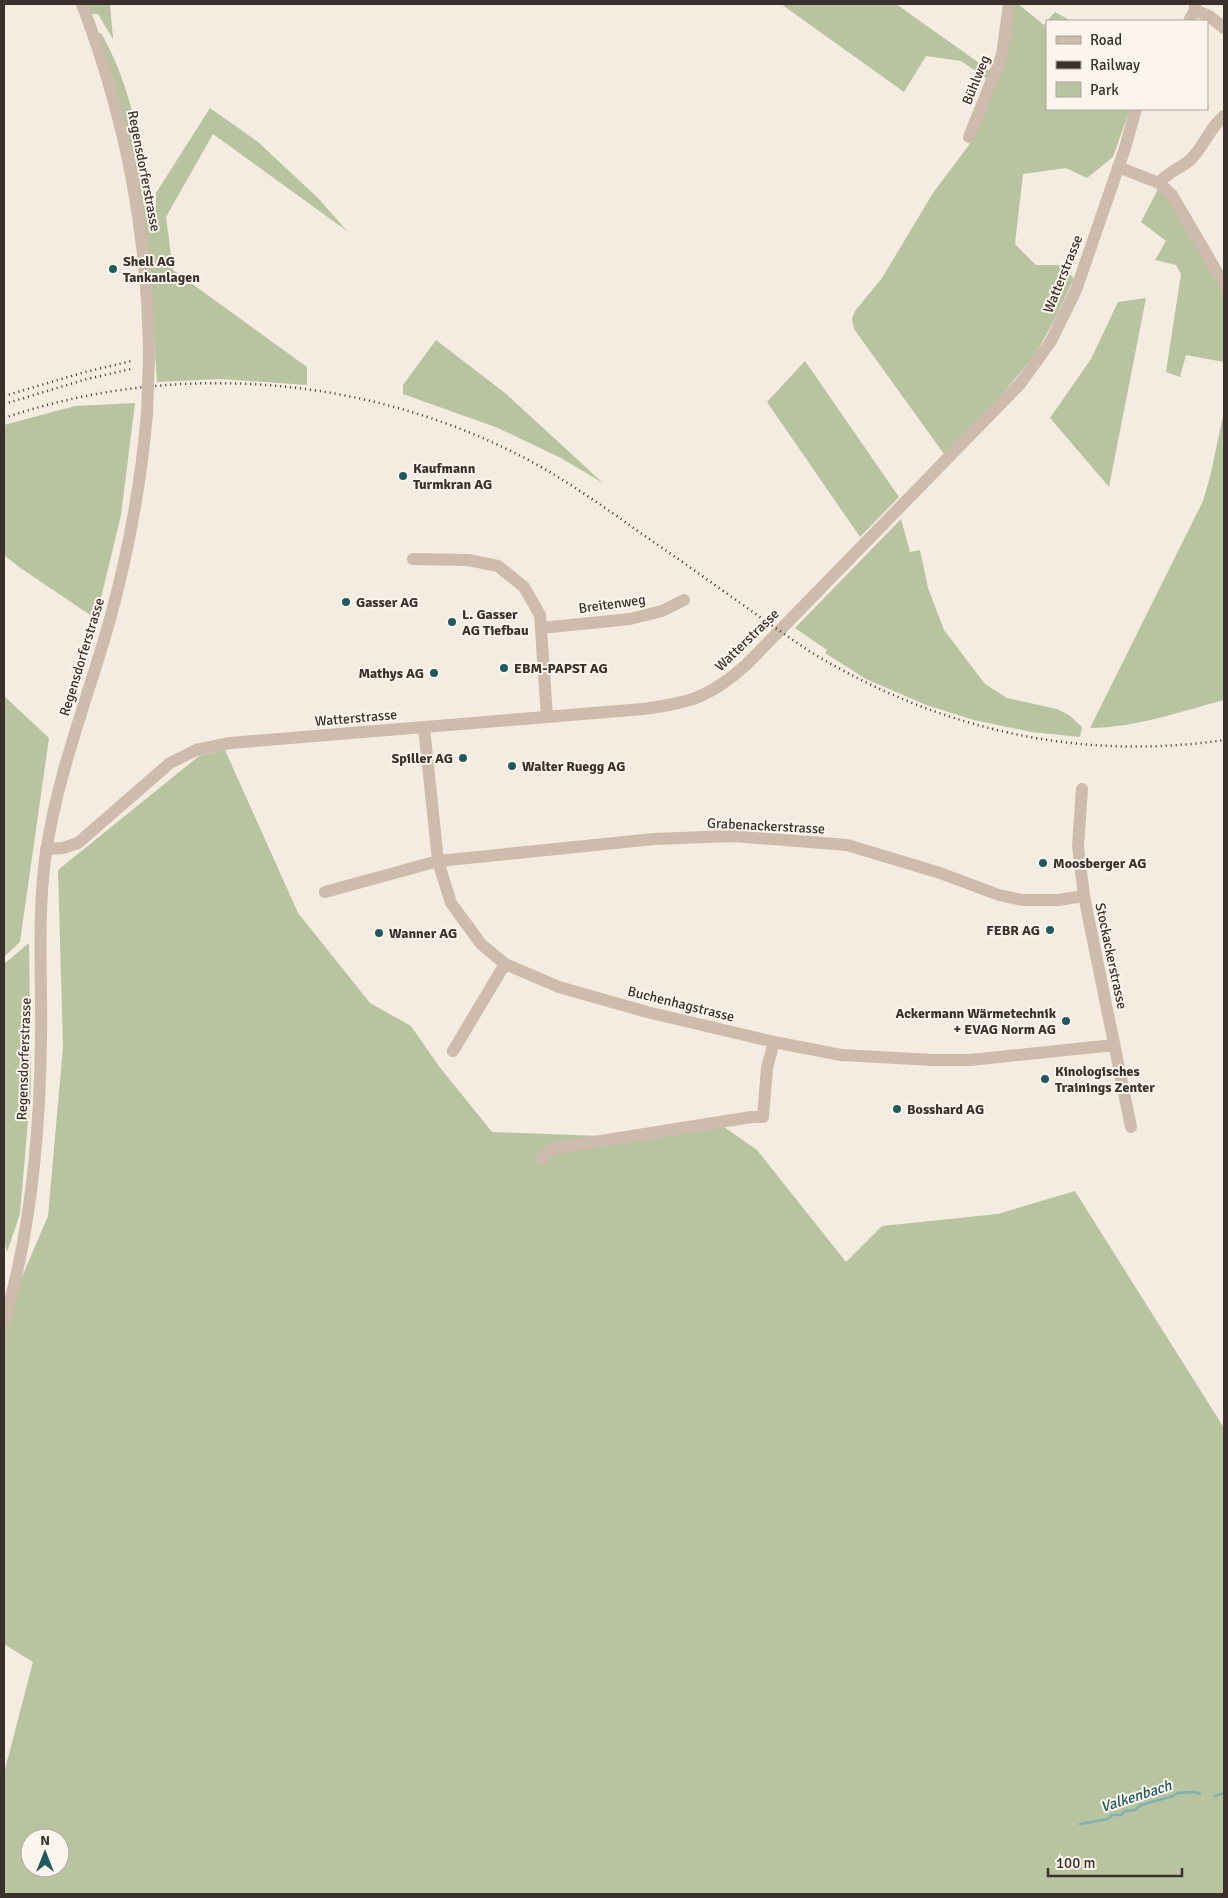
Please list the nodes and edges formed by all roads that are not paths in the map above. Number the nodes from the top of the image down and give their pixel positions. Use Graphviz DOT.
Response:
graph roads {
  1 [pos="82,4"];
  2 [pos="1009,4"];
  3 [pos="1195,7"];
  4 [pos="1189,20"];
  5 [pos="1224,28"];
  6 [pos="1136,110"];
  7 [pos="1224,116"];
  8 [pos="969,136"];
  9 [pos="1118,167"];
  10 [pos="1159,183"];
  11 [pos="1224,284"];
  12 [pos="414,558"];
  13 [pos="684,600"];
  14 [pos="541,628"];
  15 [pos="547,717"];
  16 [pos="424,727"];
  17 [pos="1082,789"];
  18 [pos="46,849"];
  19 [pos="438,861"];
  20 [pos="325,892"];
  21 [pos="1084,896"];
  22 [pos="505,964"];
  23 [pos="774,1042"];
  24 [pos="1114,1046"];
  25 [pos="454,1051"];
  26 [pos="1131,1127"];
  27 [pos="542,1158"];
  28 [pos="4,1323"];
  1 -- 18 [label="street, Regensdorferstrasse, bridge"];
  2 -- 8 [label="street, Bühlweg"];
  3 -- 4 [label="street"];
  3 -- 5 [label="street"];
  6 -- 9 [label="street, Watterstrasse"];
  7 -- 10 [label="street"];
  9 -- 10 [label="street"];
  9 -- 15 [label="street, Watterstrasse"];
  10 -- 11 [label="street"];
  12 -- 14 [label="street"];
  13 -- 14 [label="street, Breitenweg"];
  14 -- 15 [label="street"];
  15 -- 16 [label="street, Watterstrasse"];
  16 -- 18 [label="street, Watterstrasse"];
  16 -- 19 [label="street, Buchenhagstrasse"];
  17 -- 21 [label="street, Stockackerstrasse"];
  18 -- 28 [label="street, Regensdorferstrasse"];
  19 -- 20 [label="street, Grabenackerstrasse"];
  19 -- 21 [label="street, Grabenackerstrasse"];
  19 -- 22 [label="street, Buchenhagstrasse"];
  21 -- 24 [label="street, Stockackerstrasse"];
  22 -- 23 [label="street, Buchenhagstrasse"];
  22 -- 25 [label="street"];
  23 -- 24 [label="street, Buchenhagstrasse"];
  23 -- 27 [label="street"];
  24 -- 26 [label="street, Stockackerstrasse"];
}
